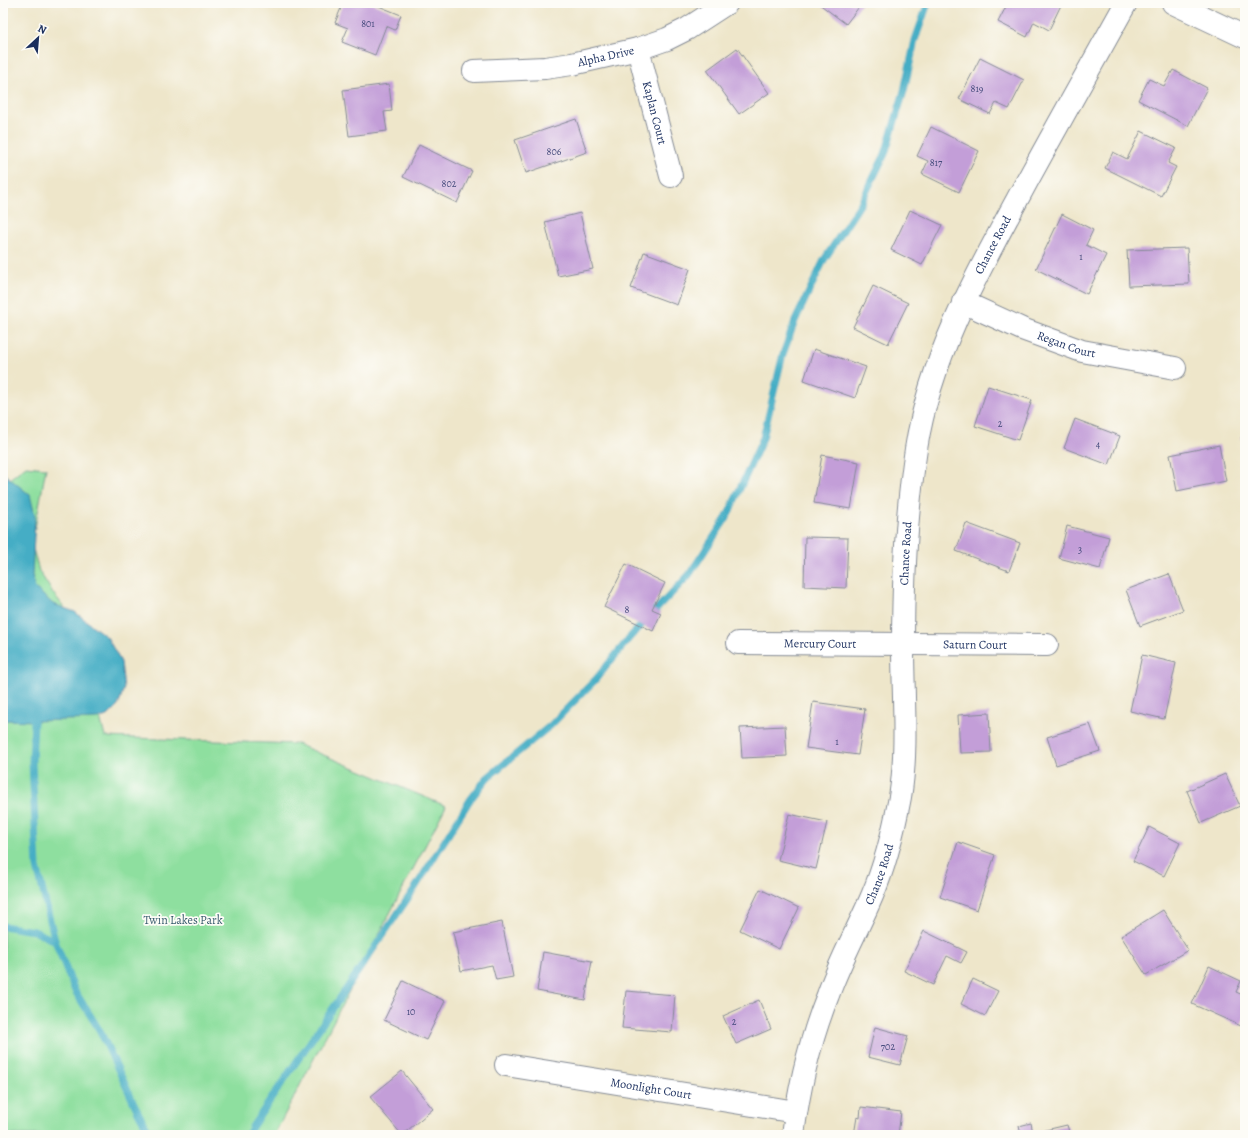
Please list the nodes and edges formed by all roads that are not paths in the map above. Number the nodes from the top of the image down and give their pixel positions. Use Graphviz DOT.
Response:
graph roads {
  1 [pos="727,3"];
  2 [pos="1126,3"];
  3 [pos="1173,3"];
  4 [pos="1245,37"];
  5 [pos="638,49"];
  6 [pos="474,70"];
  7 [pos="671,176"];
  8 [pos="963,302"];
  9 [pos="1175,368"];
  10 [pos="738,643"];
  11 [pos="903,643"];
  12 [pos="1047,645"];
  13 [pos="506,1065"];
  14 [pos="796,1112"];
  15 [pos="793,1135"];
  1 -- 5 [label="street, Alpha Drive"];
  2 -- 8 [label="street, Chance Road"];
  3 -- 4 [label="street"];
  5 -- 6 [label="street, Alpha Drive"];
  5 -- 7 [label="street, Kaplan Court"];
  8 -- 9 [label="street, Regan Court"];
  8 -- 11 [label="street, Chance Road"];
  10 -- 11 [label="street, Mercury Court"];
  11 -- 12 [label="street, Saturn Court"];
  11 -- 14 [label="street, Chance Road"];
  13 -- 14 [label="street, Moonlight Court"];
  14 -- 15 [label="street, Chance Road"];
}
